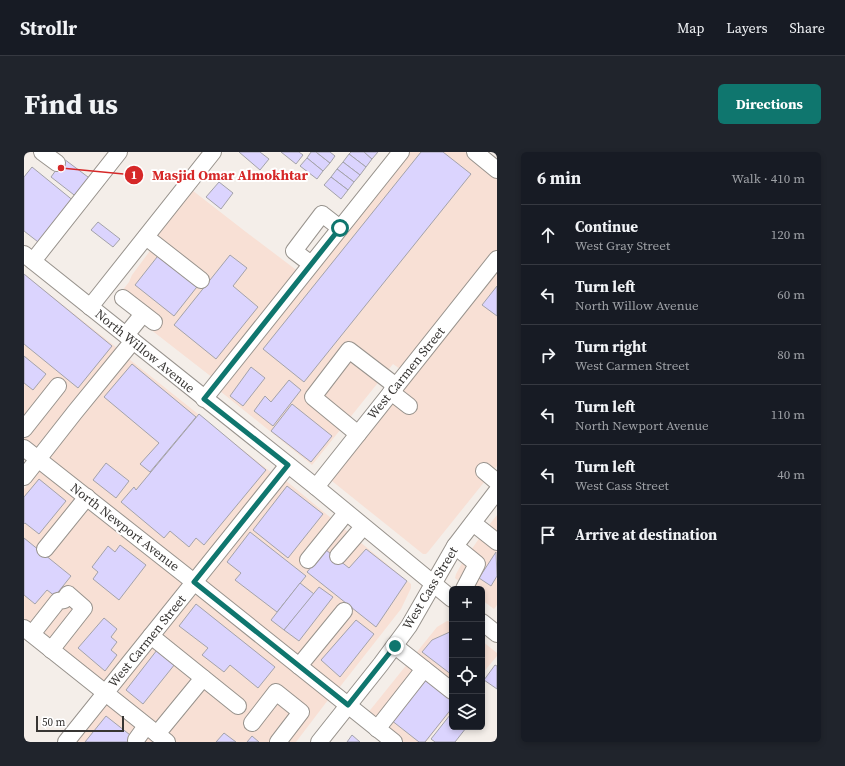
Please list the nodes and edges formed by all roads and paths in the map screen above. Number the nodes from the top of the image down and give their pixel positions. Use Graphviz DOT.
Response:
graph roads {
  1 [pos="42,152"];
  2 [pos="119,152"];
  3 [pos="213,152"];
  4 [pos="475,152"];
  5 [pos="394,155"];
  6 [pos="56,163"];
  7 [pos="497,170"];
  8 [pos="340,228"];
  9 [pos="146,237"];
  10 [pos="28,257"];
  11 [pos="497,259"];
  12 [pos="311,264"];
  13 [pos="201,280"];
  14 [pos="123,298"];
  15 [pos="90,307"];
  16 [pos="130,338"];
  17 [pos="58,386"];
  18 [pos="394,389"];
  19 [pos="204,399"];
  20 [pos="409,406"];
  21 [pos="24,429"];
  22 [pos="358,434"];
  23 [pos="24,448"];
  24 [pos="38,459"];
  25 [pos="288,465"];
  26 [pos="484,472"];
  27 [pos="24,477"];
  28 [pos="497,482"];
  29 [pos="316,487"];
  30 [pos="497,491"];
  31 [pos="87,497"];
  32 [pos="346,513"];
  33 [pos="473,522"];
  34 [pos="363,527"];
  35 [pos="497,542"];
  36 [pos="455,546"];
  37 [pos="45,549"];
  38 [pos="338,556"];
  39 [pos="308,560"];
  40 [pos="194,582"];
  41 [pos="433,584"];
  42 [pos="466,586"];
  43 [pos="449,597"];
  44 [pos="344,611"];
  45 [pos="485,624"];
  46 [pos="28,631"];
  47 [pos="497,634"];
  48 [pos="151,636"];
  49 [pos="395,646"];
  50 [pos="51,650"];
  51 [pos="299,666"];
  52 [pos="424,669"];
  53 [pos="203,678"];
  54 [pos="449,689"];
  55 [pos="105,693"];
  56 [pos="348,705"];
  57 [pos="238,706"];
  58 [pos="252,723"];
  59 [pos="378,729"];
  60 [pos="157,734"];
  61 [pos="136,740"];
  62 [pos="66,742"];
  63 [pos="278,742"];
  64 [pos="319,742"];
  65 [pos="394,742"];
  1 -- 6 [label="street"];
  2 -- 10 [label="street"];
  3 -- 9 [label="street"];
  4 -- 7 [label="street"];
  5 -- 8 [label="street"];
  8 -- 12 [label="street"];
  8 -- 12 [label="street"];
  9 -- 13 [label="street"];
  9 -- 15 [label="street"];
  10 -- 15 [label="street, North Willow Avenue"];
  11 -- 18 [label="street, West Carmen Street"];
  12 -- 19 [label="street"];
  14 -- 16 [label="street"];
  15 -- 16 [label="street, North Willow Avenue"];
  16 -- 19 [label="street, North Willow Avenue"];
  16 -- 24 [label="street"];
  17 -- 21 [label="street"];
  18 -- 20 [label="street"];
  18 -- 22 [label="street, West Carmen Street"];
  18 -- 22 [label="street"];
  19 -- 25 [label="street, North Willow Avenue"];
  22 -- 29 [label="street, West Carmen Street"];
  23 -- 24 [label="street, North Newport Avenue"];
  24 -- 27 [label="street"];
  24 -- 31 [label="street, North Newport Avenue"];
  25 -- 29 [label="street, North Willow Avenue"];
  25 -- 40 [label="street, West Carmen Street"];
  26 -- 28 [label="street"];
  29 -- 32 [label="street, North Willow Avenue"];
  30 -- 33 [label="street, West Cass Street"];
  31 -- 37 [label="street"];
  31 -- 40 [label="street, North Newport Avenue"];
  32 -- 34 [label="street, North Willow Avenue"];
  32 -- 39 [label="street"];
  33 -- 35 [label="street"];
  33 -- 36 [label="street, West Cass Street"];
  34 -- 38 [label="street"];
  34 -- 41 [label="street, North Willow Avenue"];
  36 -- 41 [label="street, West Cass Street"];
  36 -- 42 [label="street"];
  40 -- 48 [label="street, West Carmen Street"];
  40 -- 51 [label="street, North Newport Avenue"];
  41 -- 43 [label="street, North Willow Avenue"];
  41 -- 49 [label="street, West Cass Street"];
  44 -- 51 [label="street"];
  45 -- 47 [label="street"];
  46 -- 50 [label="street"];
  46 -- 50 [label="street"];
  48 -- 53 [label="street"];
  48 -- 55 [label="street, West Carmen Street"];
  49 -- 52 [label="street"];
  49 -- 56 [label="street, West Cass Street"];
  50 -- 55 [label="street"];
  51 -- 56 [label="street, North Newport Avenue"];
  52 -- 54 [label="street"];
  52 -- 59 [label="street"];
  53 -- 57 [label="street"];
  53 -- 60 [label="street"];
  55 -- 60 [label="street"];
  55 -- 62 [label="street, West Carmen Street"];
  56 -- 59 [label="street, North Newport Avenue"];
  56 -- 64 [label="street, West Cass Street"];
  58 -- 63 [label="street"];
  59 -- 65 [label="street, North Newport Avenue"];
  60 -- 61 [label="street"];
}
